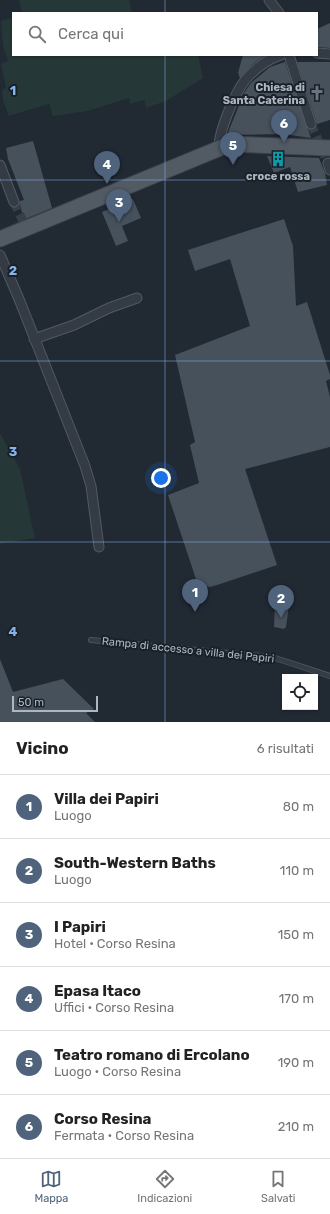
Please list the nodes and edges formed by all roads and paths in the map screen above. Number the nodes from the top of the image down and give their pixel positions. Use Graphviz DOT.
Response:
graph roads {
  1 [pos="269,0"];
  2 [pos="278,12"];
  3 [pos="318,54"];
  4 [pos="330,55"];
  5 [pos="279,56"];
  6 [pos="289,56"];
  7 [pos="311,124"];
  8 [pos="219,147"];
  9 [pos="329,160"];
  10 [pos="0,165"];
  11 [pos="14,202"];
  12 [pos="0,239"];
  13 [pos="0,255"];
  14 [pos="137,298"];
  15 [pos="34,340"];
  16 [pos="99,547"];
  17 [pos="91,640"];
  18 [pos="330,676"];
  1 -- 2 [label="street"];
  3 -- 4 [label="street"];
  5 -- 8 [label="street"];
  6 -- 7 [label="street"];
  8 -- 9 [label="main road"];
  8 -- 12 [label="main road"];
  10 -- 11 [label="street"];
  13 -- 15 [label="street"];
  14 -- 15 [label="street"];
  15 -- 16 [label="street"];
  17 -- 18 [label="lane, Rampa di accesso a villa dei Papiri"];
}
